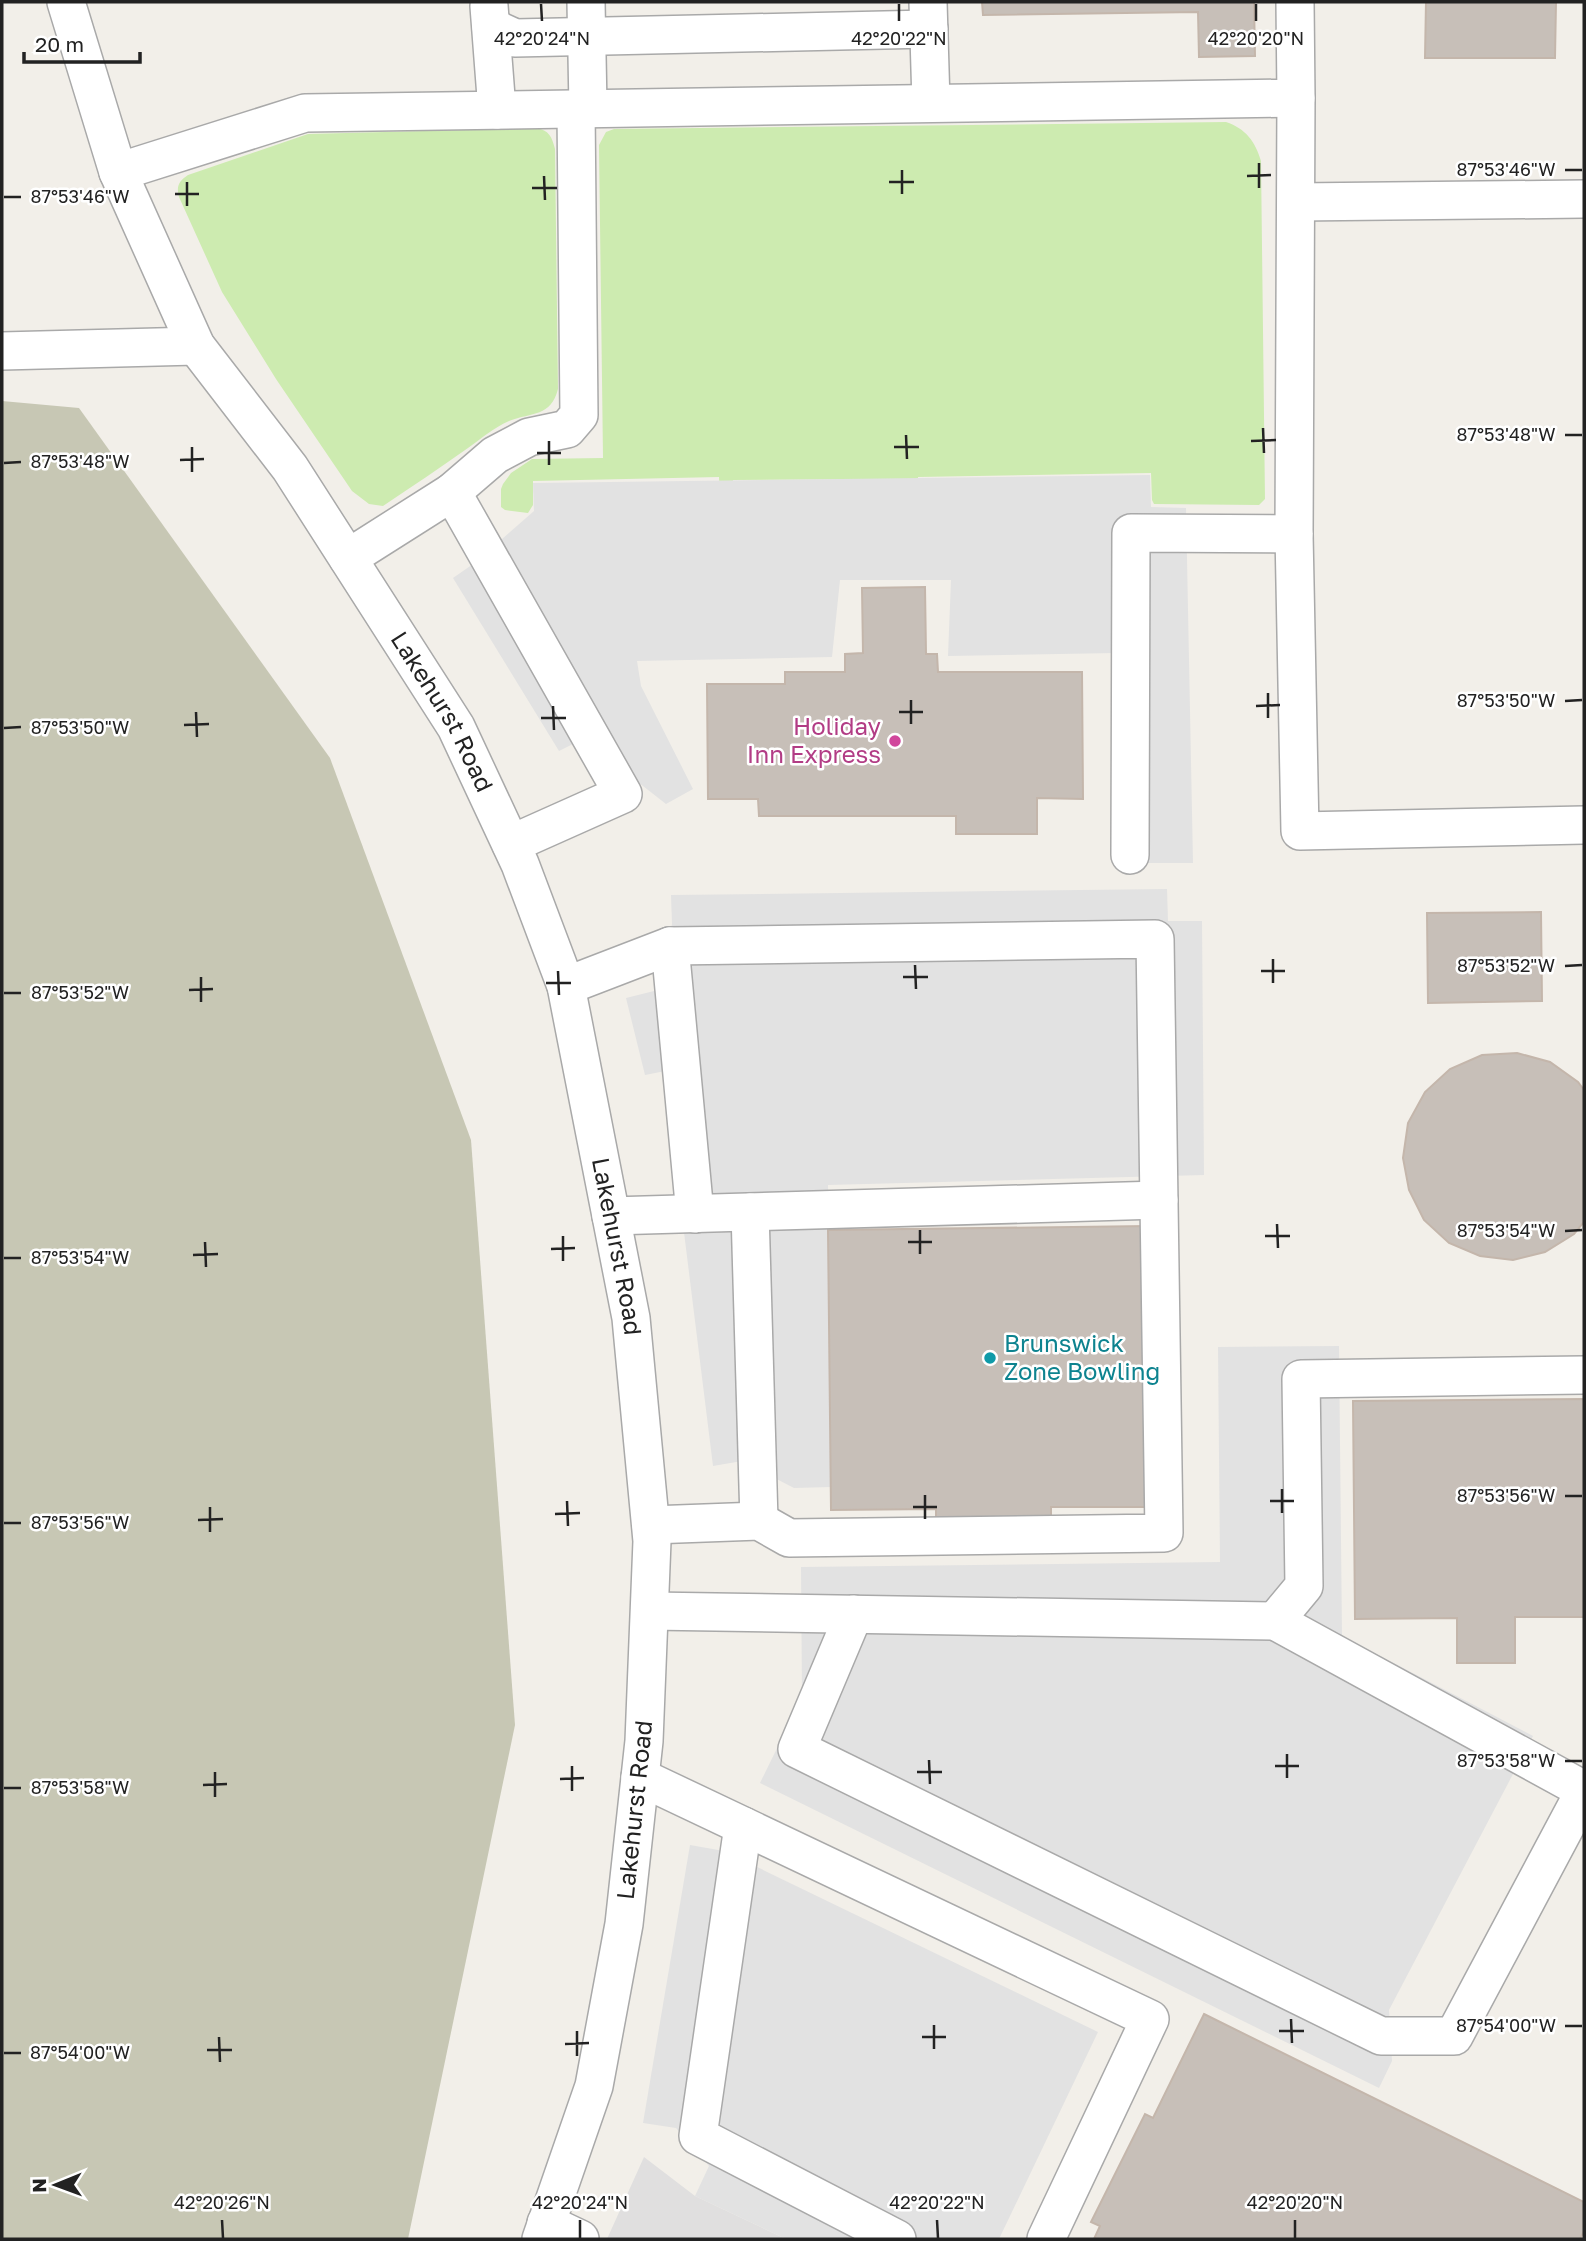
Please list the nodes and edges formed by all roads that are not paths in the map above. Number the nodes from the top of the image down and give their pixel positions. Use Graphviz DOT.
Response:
graph roads {
  1 [pos="66,2"];
  2 [pos="1295,2"];
  3 [pos="490,14"];
  4 [pos="929,16"];
  5 [pos="587,19"];
  6 [pos="1296,97"];
  7 [pos="931,103"];
  8 [pos="582,109"];
  9 [pos="497,110"];
  10 [pos="118,172"];
  11 [pos="1584,199"];
  12 [pos="1297,202"];
  13 [pos="196,346"];
  14 [pos="2,351"];
  15 [pos="452,492"];
  16 [pos="1294,534"];
  17 [pos="348,558"];
  18 [pos="1584,825"];
  19 [pos="511,844"];
  20 [pos="1130,855"];
  21 [pos="670,946"];
  22 [pos="566,986"];
  23 [pos="1159,1200"];
  24 [pos="750,1212"];
  25 [pos="695,1214"];
  26 [pos="611,1216"];
  27 [pos="1584,1375"];
  28 [pos="759,1521"];
  29 [pos="651,1525"];
  30 [pos="650,1611"];
  31 [pos="854,1614"];
  32 [pos="1275,1621"];
  33 [pos="640,1777"];
  34 [pos="1584,1791"];
  35 [pos="743,1826"];
  36 [pos="543,2231"];
  37 [pos="580,2239"];
  38 [pos="897,2239"];
  39 [pos="1045,2239"];
  1 -- 10 [label="street, Lakehurst Road"];
  2 -- 6 [label="street"];
  3 -- 5 [label="street"];
  3 -- 9 [label="street"];
  4 -- 5 [label="street"];
  4 -- 7 [label="street"];
  5 -- 8 [label="street"];
  6 -- 7 [label="street"];
  6 -- 12 [label="street"];
  7 -- 8 [label="street"];
  8 -- 9 [label="street"];
  8 -- 15 [label="street"];
  9 -- 10 [label="street"];
  10 -- 13 [label="street, Lakehurst Road"];
  11 -- 12 [label="street"];
  12 -- 16 [label="street"];
  13 -- 14 [label="street"];
  13 -- 17 [label="street, Lakehurst Road"];
  15 -- 17 [label="street"];
  15 -- 19 [label="street"];
  16 -- 18 [label="street"];
  16 -- 20 [label="street"];
  17 -- 19 [label="street, Lakehurst Road"];
  19 -- 22 [label="street, Lakehurst Road"];
  21 -- 22 [label="street"];
  21 -- 23 [label="street"];
  21 -- 25 [label="street"];
  22 -- 26 [label="street, Lakehurst Road"];
  23 -- 24 [label="street"];
  23 -- 28 [label="street"];
  24 -- 25 [label="street"];
  24 -- 28 [label="street"];
  25 -- 26 [label="street"];
  26 -- 29 [label="street, Lakehurst Road"];
  27 -- 32 [label="street"];
  28 -- 29 [label="street"];
  29 -- 30 [label="street, Lakehurst Road"];
  30 -- 31 [label="street"];
  30 -- 33 [label="street, Lakehurst Road"];
  31 -- 32 [label="street"];
  31 -- 34 [label="street"];
  32 -- 34 [label="street"];
  33 -- 35 [label="street"];
  33 -- 36 [label="street, Lakehurst Road"];
  35 -- 38 [label="street"];
  35 -- 39 [label="street"];
  36 -- 37 [label="street"];
}
